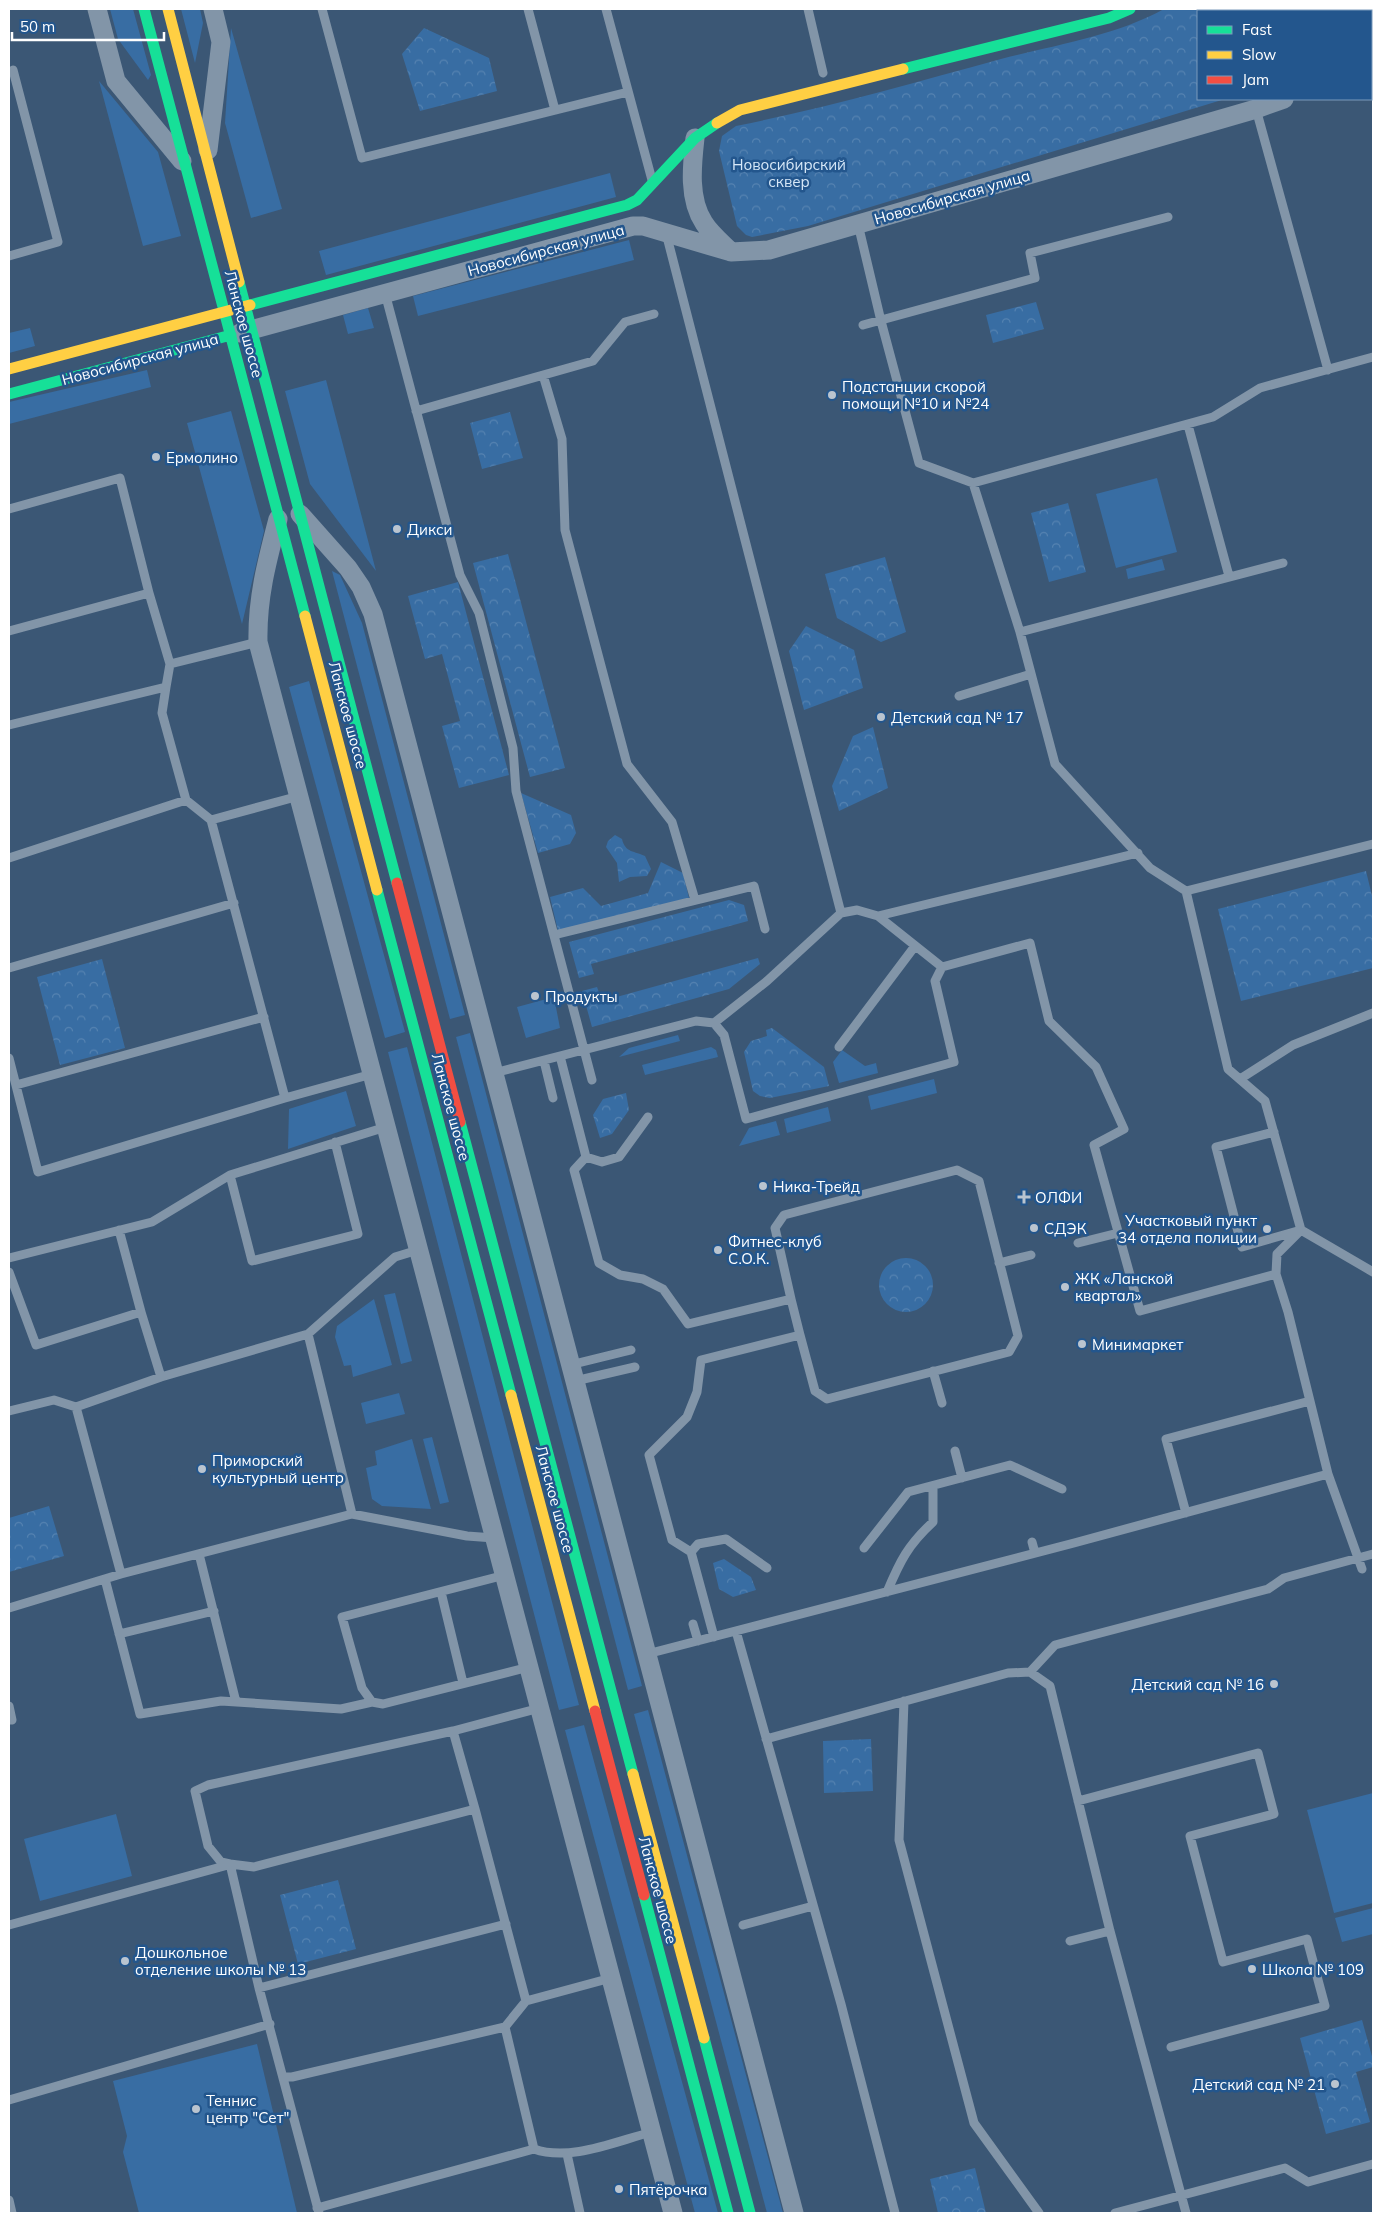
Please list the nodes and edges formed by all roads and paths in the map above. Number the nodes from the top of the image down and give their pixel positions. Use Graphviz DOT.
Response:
graph roads {
  1 [pos="97,9"];
  2 [pos="144,9"];
  3 [pos="168,9"];
  4 [pos="213,9"];
  5 [pos="322,9"];
  6 [pos="528,9"];
  7 [pos="606,9"];
  8 [pos="808,9"];
  9 [pos="1130,9"];
  10 [pos="1107,13"];
  11 [pos="13,70"];
  12 [pos="823,73"];
  13 [pos="628,92"];
  14 [pos="1281,100"];
  15 [pos="1256,109"];
  16 [pos="555,110"];
  17 [pos="695,138"];
  18 [pos="207,161"];
  19 [pos="187,167"];
  20 [pos="653,183"];
  21 [pos="1168,217"];
  22 [pos="858,224"];
  23 [pos="666,233"];
  24 [pos="731,252"];
  25 [pos="9,256"];
  26 [pos="385,293"];
  27 [pos="246,307"];
  28 [pos="226,312"];
  29 [pos="654,314"];
  30 [pos="881,320"];
  31 [pos="863,325"];
  32 [pos="251,330"];
  33 [pos="231,335"];
  34 [pos="1373,357"];
  35 [pos="9,369"];
  36 [pos="1328,370"];
  37 [pos="543,376"];
  38 [pos="9,394"];
  39 [pos="416,411"];
  40 [pos="1188,425"];
  41 [pos="973,482"];
  42 [pos="9,509"];
  43 [pos="298,511"];
  44 [pos="279,515"];
  45 [pos="1283,563"];
  46 [pos="1229,576"];
  47 [pos="149,593"];
  48 [pos="9,631"];
  49 [pos="1020,632"];
  50 [pos="258,642"];
  51 [pos="170,664"];
  52 [pos="1031,674"];
  53 [pos="166,687"];
  54 [pos="959,696"];
  55 [pos="9,725"];
  56 [pos="299,796"];
  57 [pos="186,800"];
  58 [pos="211,820"];
  59 [pos="1373,844"];
  60 [pos="1138,853"];
  61 [pos="9,858"];
  62 [pos="1186,892"];
  63 [pos="696,900"];
  64 [pos="234,903"];
  65 [pos="841,913"];
  66 [pos="878,916"];
  67 [pos="765,929"];
  68 [pos="554,935"];
  69 [pos="915,946"];
  70 [pos="942,967"];
  71 [pos="9,968"];
  72 [pos="1373,1013"];
  73 [pos="264,1017"];
  74 [pos="714,1023"];
  75 [pos="839,1047"];
  76 [pos="584,1050"];
  77 [pos="560,1056"];
  78 [pos="9,1058"];
  79 [pos="544,1060"];
  80 [pos="494,1073"];
  81 [pos="372,1074"];
  82 [pos="1240,1079"];
  83 [pos="592,1080"];
  84 [pos="16,1085"];
  85 [pos="285,1098"];
  86 [pos="553,1098"];
  87 [pos="648,1117"];
  88 [pos="386,1128"];
  89 [pos="1274,1132"];
  90 [pos="335,1142"];
  91 [pos="586,1157"];
  92 [pos="230,1175"];
  93 [pos="119,1230"];
  94 [pos="1301,1230"];
  95 [pos="1118,1233"];
  96 [pos="1078,1243"];
  97 [pos="418,1250"];
  98 [pos="1031,1255"];
  99 [pos="9,1258"];
  100 [pos="999,1263"];
  101 [pos="9,1272"];
  102 [pos="1373,1272"];
  103 [pos="1276,1274"];
  104 [pos="791,1299"];
  105 [pos="142,1312"];
  106 [pos="308,1334"];
  107 [pos="800,1335"];
  108 [pos="631,1350"];
  109 [pos="635,1367"];
  110 [pos="933,1371"];
  111 [pos="573,1373"];
  112 [pos="161,1377"];
  113 [pos="1310,1401"];
  114 [pos="942,1403"];
  115 [pos="76,1407"];
  116 [pos="9,1411"];
  117 [pos="955,1451"];
  118 [pos="1328,1474"];
  119 [pos="962,1478"];
  120 [pos="933,1486"];
  121 [pos="1062,1489"];
  122 [pos="1186,1513"];
  123 [pos="352,1514"];
  124 [pos="495,1538"];
  125 [pos="1032,1542"];
  126 [pos="864,1548"];
  127 [pos="691,1552"];
  128 [pos="1035,1553"];
  129 [pos="199,1554"];
  130 [pos="1373,1554"];
  131 [pos="1358,1558"];
  132 [pos="767,1568"];
  133 [pos="1362,1569"];
  134 [pos="121,1574"];
  135 [pos="505,1575"];
  136 [pos="105,1579"];
  137 [pos="441,1592"];
  138 [pos="887,1592"];
  139 [pos="9,1608"];
  140 [pos="214,1611"];
  141 [pos="693,1624"];
  142 [pos="736,1631"];
  143 [pos="119,1634"];
  144 [pos="714,1637"];
  145 [pos="698,1641"];
  146 [pos="647,1654"];
  147 [pos="529,1666"];
  148 [pos="1030,1672"];
  149 [pos="463,1683"];
  150 [pos="904,1701"];
  151 [pos="236,1702"];
  152 [pos="372,1702"];
  153 [pos="9,1706"];
  154 [pos="540,1708"];
  155 [pos="9,1720"];
  156 [pos="453,1731"];
  157 [pos="766,1739"];
  158 [pos="1078,1801"];
  159 [pos="475,1808"];
  160 [pos="230,1864"];
  161 [pos="813,1906"];
  162 [pos="506,1924"];
  163 [pos="9,1925"];
  164 [pos="743,1925"];
  165 [pos="1110,1932"];
  166 [pos="1070,1941"];
  167 [pos="611,1978"];
  168 [pos="260,1988"];
  169 [pos="526,2001"];
  170 [pos="270,2024"];
  171 [pos="505,2027"];
  172 [pos="1171,2047"];
  173 [pos="283,2076"];
  174 [pos="9,2100"];
  175 [pos="652,2132"];
  176 [pos="534,2149"];
  177 [pos="567,2154"];
  178 [pos="1373,2164"];
  179 [pos="1183,2196"];
  180 [pos="9,2200"];
  181 [pos="318,2210"];
  182 [pos="12,2213"];
  183 [pos="580,2213"];
  184 [pos="673,2213"];
  185 [pos="728,2213"];
  186 [pos="750,2213"];
  187 [pos="794,2213"];
  188 [pos="895,2213"];
  189 [pos="1039,2213"];
  190 [pos="1115,2213"];
  191 [pos="1186,2213"];
  1 -- 19 [label="street"];
  2 -- 19 [label="main road, Ланское шоссе"];
  3 -- 18 [label="main road, Ланское шоссе"];
  4 -- 18 [label="street"];
  5 -- 16 [label="lane"];
  6 -- 16 [label="lane"];
  7 -- 13 [label="lane"];
  8 -- 12 [label="lane"];
  9 -- 10 [label="main road, Новосибирская улица"];
  10 -- 17 [label="main road, Новосибирская улица"];
  11 -- 25 [label="lane"];
  13 -- 16 [label="lane"];
  13 -- 20 [label="lane"];
  14 -- 15 [label="street, Новосибирская улица"];
  15 -- 22 [label="street, Новосибирская улица"];
  15 -- 36 [label="lane"];
  17 -- 20 [label="main road, Новосибирская улица"];
  17 -- 24 [label="street"];
  18 -- 27 [label="main road, Ланское шоссе"];
  19 -- 28 [label="main road, Ланское шоссе"];
  20 -- 27 [label="main road, Новосибирская улица"];
  21 -- 30 [label="lane"];
  22 -- 24 [label="street, Новосибирская улица"];
  22 -- 30 [label="lane"];
  23 -- 24 [label="street, Новосибирская улица"];
  23 -- 26 [label="street, Новосибирская улица"];
  23 -- 65 [label="lane"];
  26 -- 32 [label="street, Новосибирская улица"];
  26 -- 39 [label="lane"];
  27 -- 28 [label="main road, Новосибирская улица"];
  27 -- 32 [label="main road, Ланское шоссе"];
  28 -- 33 [label="main road, Ланское шоссе"];
  28 -- 35 [label="main road, Новосибирская улица"];
  29 -- 37 [label="lane"];
  30 -- 31 [label="lane"];
  30 -- 41 [label="lane"];
  32 -- 33 [label="street, Новосибирская улица"];
  32 -- 43 [label="main road, Ланское шоссе"];
  33 -- 38 [label="main road, Новосибирская улица"];
  33 -- 44 [label="main road, Ланское шоссе"];
  34 -- 36 [label="lane"];
  36 -- 40 [label="lane"];
  37 -- 39 [label="lane"];
  37 -- 63 [label="lane"];
  39 -- 68 [label="lane"];
  40 -- 41 [label="lane"];
  40 -- 46 [label="lane"];
  41 -- 49 [label="lane"];
  42 -- 47 [label="lane"];
  43 -- 80 [label="street"];
  43 -- 186 [label="main road, Ланское шоссе"];
  44 -- 50 [label="street"];
  44 -- 185 [label="main road, Ланское шоссе"];
  45 -- 46 [label="lane"];
  46 -- 49 [label="lane"];
  47 -- 48 [label="lane"];
  47 -- 51 [label="lane"];
  49 -- 52 [label="lane"];
  50 -- 51 [label="lane"];
  50 -- 56 [label="street"];
  51 -- 53 [label="lane"];
  52 -- 54 [label="lane"];
  52 -- 60 [label="lane"];
  53 -- 55 [label="lane"];
  53 -- 57 [label="lane"];
  56 -- 58 [label="lane"];
  56 -- 81 [label="street"];
  57 -- 58 [label="lane"];
  57 -- 61 [label="lane"];
  58 -- 64 [label="lane"];
  59 -- 62 [label="lane"];
  60 -- 62 [label="lane"];
  60 -- 66 [label="lane"];
  62 -- 82 [label="lane"];
  63 -- 67 [label="lane"];
  63 -- 68 [label="lane"];
  64 -- 71 [label="lane"];
  64 -- 73 [label="lane"];
  65 -- 66 [label="lane"];
  65 -- 74 [label="lane"];
  66 -- 69 [label="lane"];
  68 -- 76 [label="lane"];
  69 -- 70 [label="lane"];
  69 -- 75 [label="lane"];
  70 -- 74 [label="lane"];
  70 -- 95 [label="lane"];
  72 -- 82 [label="lane"];
  73 -- 84 [label="lane"];
  73 -- 85 [label="lane"];
  74 -- 76 [label="lane"];
  76 -- 77 [label="lane"];
  76 -- 83 [label="lane"];
  77 -- 79 [label="lane"];
  77 -- 91 [label="lane"];
  78 -- 84 [label="lane"];
  79 -- 80 [label="lane"];
  79 -- 86 [label="lane"];
  80 -- 111 [label="street"];
  81 -- 85 [label="lane"];
  81 -- 88 [label="street"];
  82 -- 89 [label="lane"];
  84 -- 85 [label="lane"];
  87 -- 91 [label="lane"];
  88 -- 90 [label="lane"];
  88 -- 97 [label="street"];
  89 -- 94 [label="lane"];
  89 -- 94 [label="lane"];
  90 -- 92 [label="lane"];
  90 -- 92 [label="lane"];
  91 -- 104 [label="lane"];
  92 -- 93 [label="lane"];
  93 -- 99 [label="lane"];
  93 -- 105 [label="lane"];
  94 -- 102 [label="lane"];
  94 -- 103 [label="lane"];
  95 -- 96 [label="lane"];
  95 -- 103 [label="lane"];
  97 -- 106 [label="lane"];
  97 -- 124 [label="street"];
  98 -- 100 [label="lane"];
  100 -- 104 [label="lane"];
  100 -- 110 [label="lane"];
  101 -- 105 [label="lane"];
  103 -- 113 [label="lane"];
  104 -- 107 [label="lane"];
  105 -- 112 [label="lane"];
  106 -- 112 [label="lane"];
  106 -- 123 [label="lane"];
  107 -- 110 [label="lane"];
  107 -- 127 [label="lane"];
  108 -- 111 [label="lane"];
  109 -- 111 [label="lane"];
  110 -- 114 [label="lane"];
  111 -- 146 [label="street"];
  112 -- 115 [label="lane"];
  113 -- 118 [label="lane"];
  113 -- 122 [label="lane"];
  115 -- 116 [label="lane"];
  115 -- 134 [label="lane"];
  117 -- 119 [label="lane"];
  118 -- 122 [label="lane"];
  118 -- 131 [label="lane"];
  119 -- 120 [label="lane"];
  119 -- 121 [label="lane"];
  120 -- 126 [label="lane"];
  120 -- 138 [label="lane"];
  122 -- 128 [label="lane"];
  123 -- 124 [label="lane"];
  123 -- 129 [label="lane"];
  124 -- 135 [label="street"];
  125 -- 128 [label="lane"];
  127 -- 132 [label="lane"];
  127 -- 144 [label="lane"];
  128 -- 138 [label="lane"];
  129 -- 134 [label="lane"];
  129 -- 140 [label="lane"];
  130 -- 131 [label="lane"];
  131 -- 133 [label="lane"];
  131 -- 148 [label="lane"];
  134 -- 136 [label="lane"];
  135 -- 137 [label="lane"];
  135 -- 147 [label="street"];
  136 -- 139 [label="lane"];
  136 -- 143 [label="lane"];
  137 -- 149 [label="lane"];
  137 -- 152 [label="lane"];
  138 -- 142 [label="lane"];
  140 -- 143 [label="lane"];
  140 -- 151 [label="lane"];
  141 -- 145 [label="lane"];
  142 -- 144 [label="lane"];
  142 -- 157 [label="lane"];
  143 -- 151 [label="lane"];
  144 -- 145 [label="lane"];
  145 -- 146 [label="lane"];
  146 -- 187 [label="street"];
  147 -- 149 [label="lane"];
  147 -- 154 [label="street"];
  148 -- 150 [label="lane"];
  148 -- 158 [label="lane"];
  149 -- 152 [label="lane"];
  150 -- 157 [label="lane"];
  150 -- 189 [label="lane"];
  151 -- 152 [label="lane"];
  153 -- 155 [label="lane"];
  154 -- 156 [label="lane"];
  154 -- 167 [label="street"];
  156 -- 159 [label="lane"];
  156 -- 160 [label="lane"];
  157 -- 161 [label="lane"];
  158 -- 165 [label="lane"];
  158 -- 172 [label="lane"];
  159 -- 160 [label="lane"];
  159 -- 162 [label="lane"];
  160 -- 163 [label="lane"];
  160 -- 168 [label="lane"];
  161 -- 164 [label="lane"];
  161 -- 188 [label="lane"];
  162 -- 168 [label="lane"];
  162 -- 169 [label="lane"];
  165 -- 166 [label="lane"];
  165 -- 179 [label="lane"];
  167 -- 169 [label="lane"];
  167 -- 175 [label="street"];
  168 -- 170 [label="lane"];
  169 -- 171 [label="lane"];
  170 -- 173 [label="lane"];
  170 -- 174 [label="lane"];
  171 -- 173 [label="lane"];
  171 -- 176 [label="lane"];
  173 -- 181 [label="lane"];
  175 -- 177 [label="lane"];
  175 -- 184 [label="street"];
  176 -- 177 [label="lane"];
  176 -- 181 [label="lane"];
  177 -- 183 [label="lane"];
  178 -- 179 [label="lane"];
  179 -- 190 [label="lane"];
  179 -- 191 [label="lane"];
  180 -- 182 [label="lane"];
}
